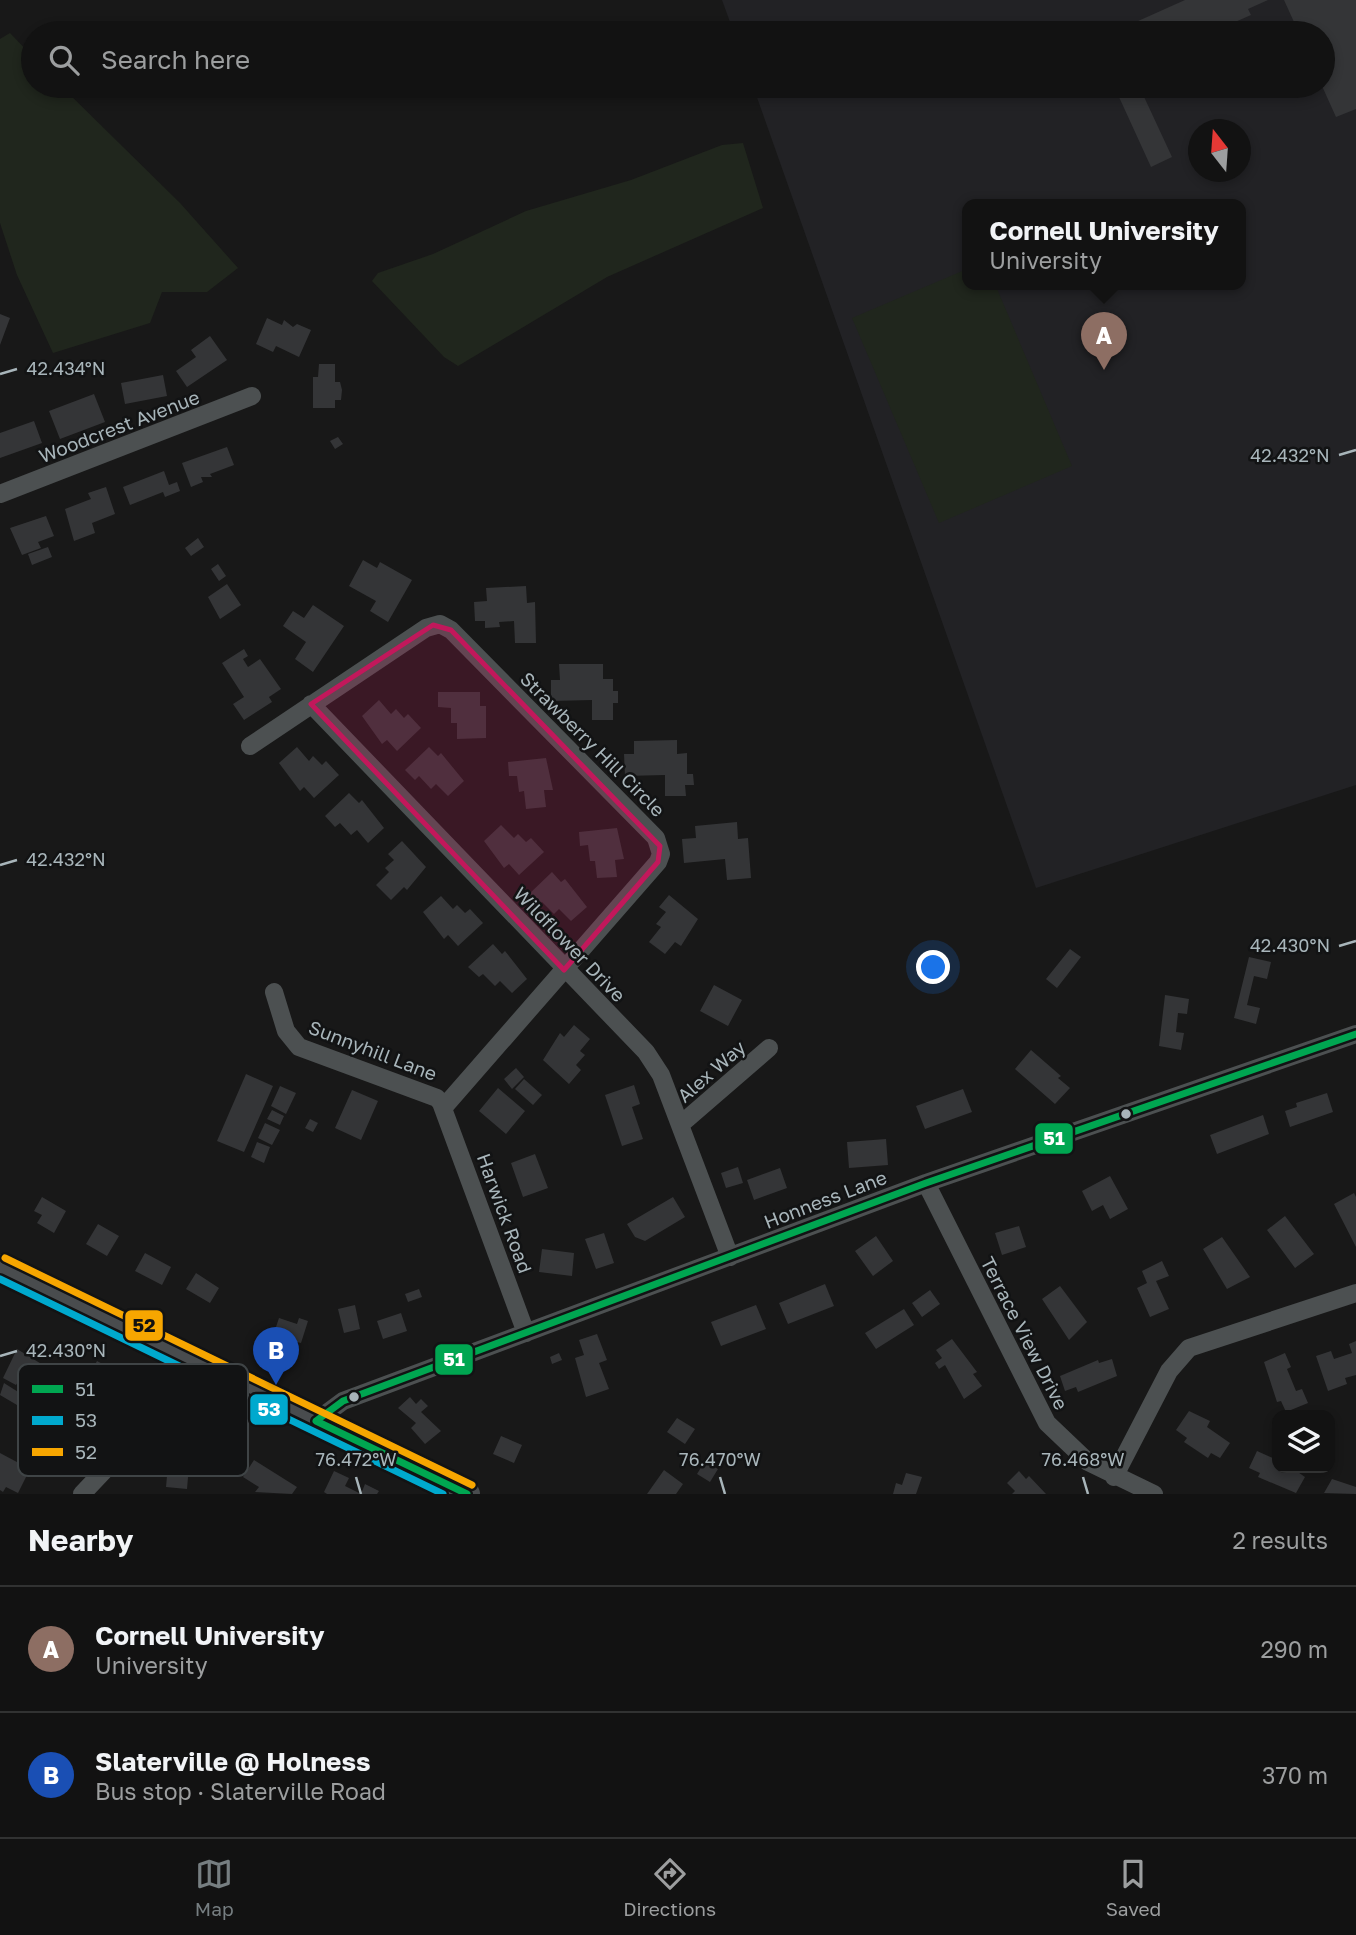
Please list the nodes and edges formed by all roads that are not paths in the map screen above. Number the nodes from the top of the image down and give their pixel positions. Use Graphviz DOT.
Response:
graph roads {
  1 [pos="252,396"];
  2 [pos="0,494"];
  3 [pos="311,704"];
  4 [pos="250,746"];
  5 [pos="564,970"];
  6 [pos="274,992"];
  7 [pos="1356,1034"];
  8 [pos="769,1048"];
  9 [pos="444,1107"];
  10 [pos="680,1125"];
  11 [pos="926,1183"];
  12 [pos="730,1257"];
  13 [pos="0,1267"];
  14 [pos="1356,1293"];
  15 [pos="526,1333"];
  16 [pos="184,1355"];
  17 [pos="180,1364"];
  18 [pos="202,1364"];
  19 [pos="248,1387"];
  20 [pos="316,1421"];
  21 [pos="99,1476"];
  22 [pos="1114,1477"];
  23 [pos="82,1494"];
  24 [pos="467,1494"];
  25 [pos="1154,1494"];
  1 -- 2 [label="street, Woodcrest Avenue"];
  3 -- 4 [label="street, Strawberry Hill Circle"];
  3 -- 5 [label="street, Wildflower Drive"];
  3 -- 5 [label="street, Strawberry Hill Circle"];
  5 -- 9 [label="street, Strawberry Hill Circle"];
  5 -- 10 [label="street, Wildflower Drive"];
  6 -- 9 [label="street, Sunnyhill Lane"];
  7 -- 11 [label="street, Honness Lane"];
  8 -- 10 [label="street, Alex Way"];
  9 -- 15 [label="street, Harwick Road"];
  10 -- 12 [label="street, Wildflower Drive"];
  11 -- 12 [label="street, Honness Lane"];
  11 -- 22 [label="street, Terrace View Drive"];
  12 -- 15 [label="street, Honness Lane"];
  13 -- 16 [label="highway"];
  14 -- 22 [label="street"];
  15 -- 20 [label="street, Honness Lane"];
  16 -- 17 [label="street"];
  16 -- 18 [label="highway"];
  19 -- 20 [label="highway"];
  20 -- 24 [label="highway"];
  21 -- 23 [label="street"];
  22 -- 25 [label="street, Terrace View Drive"];
}
